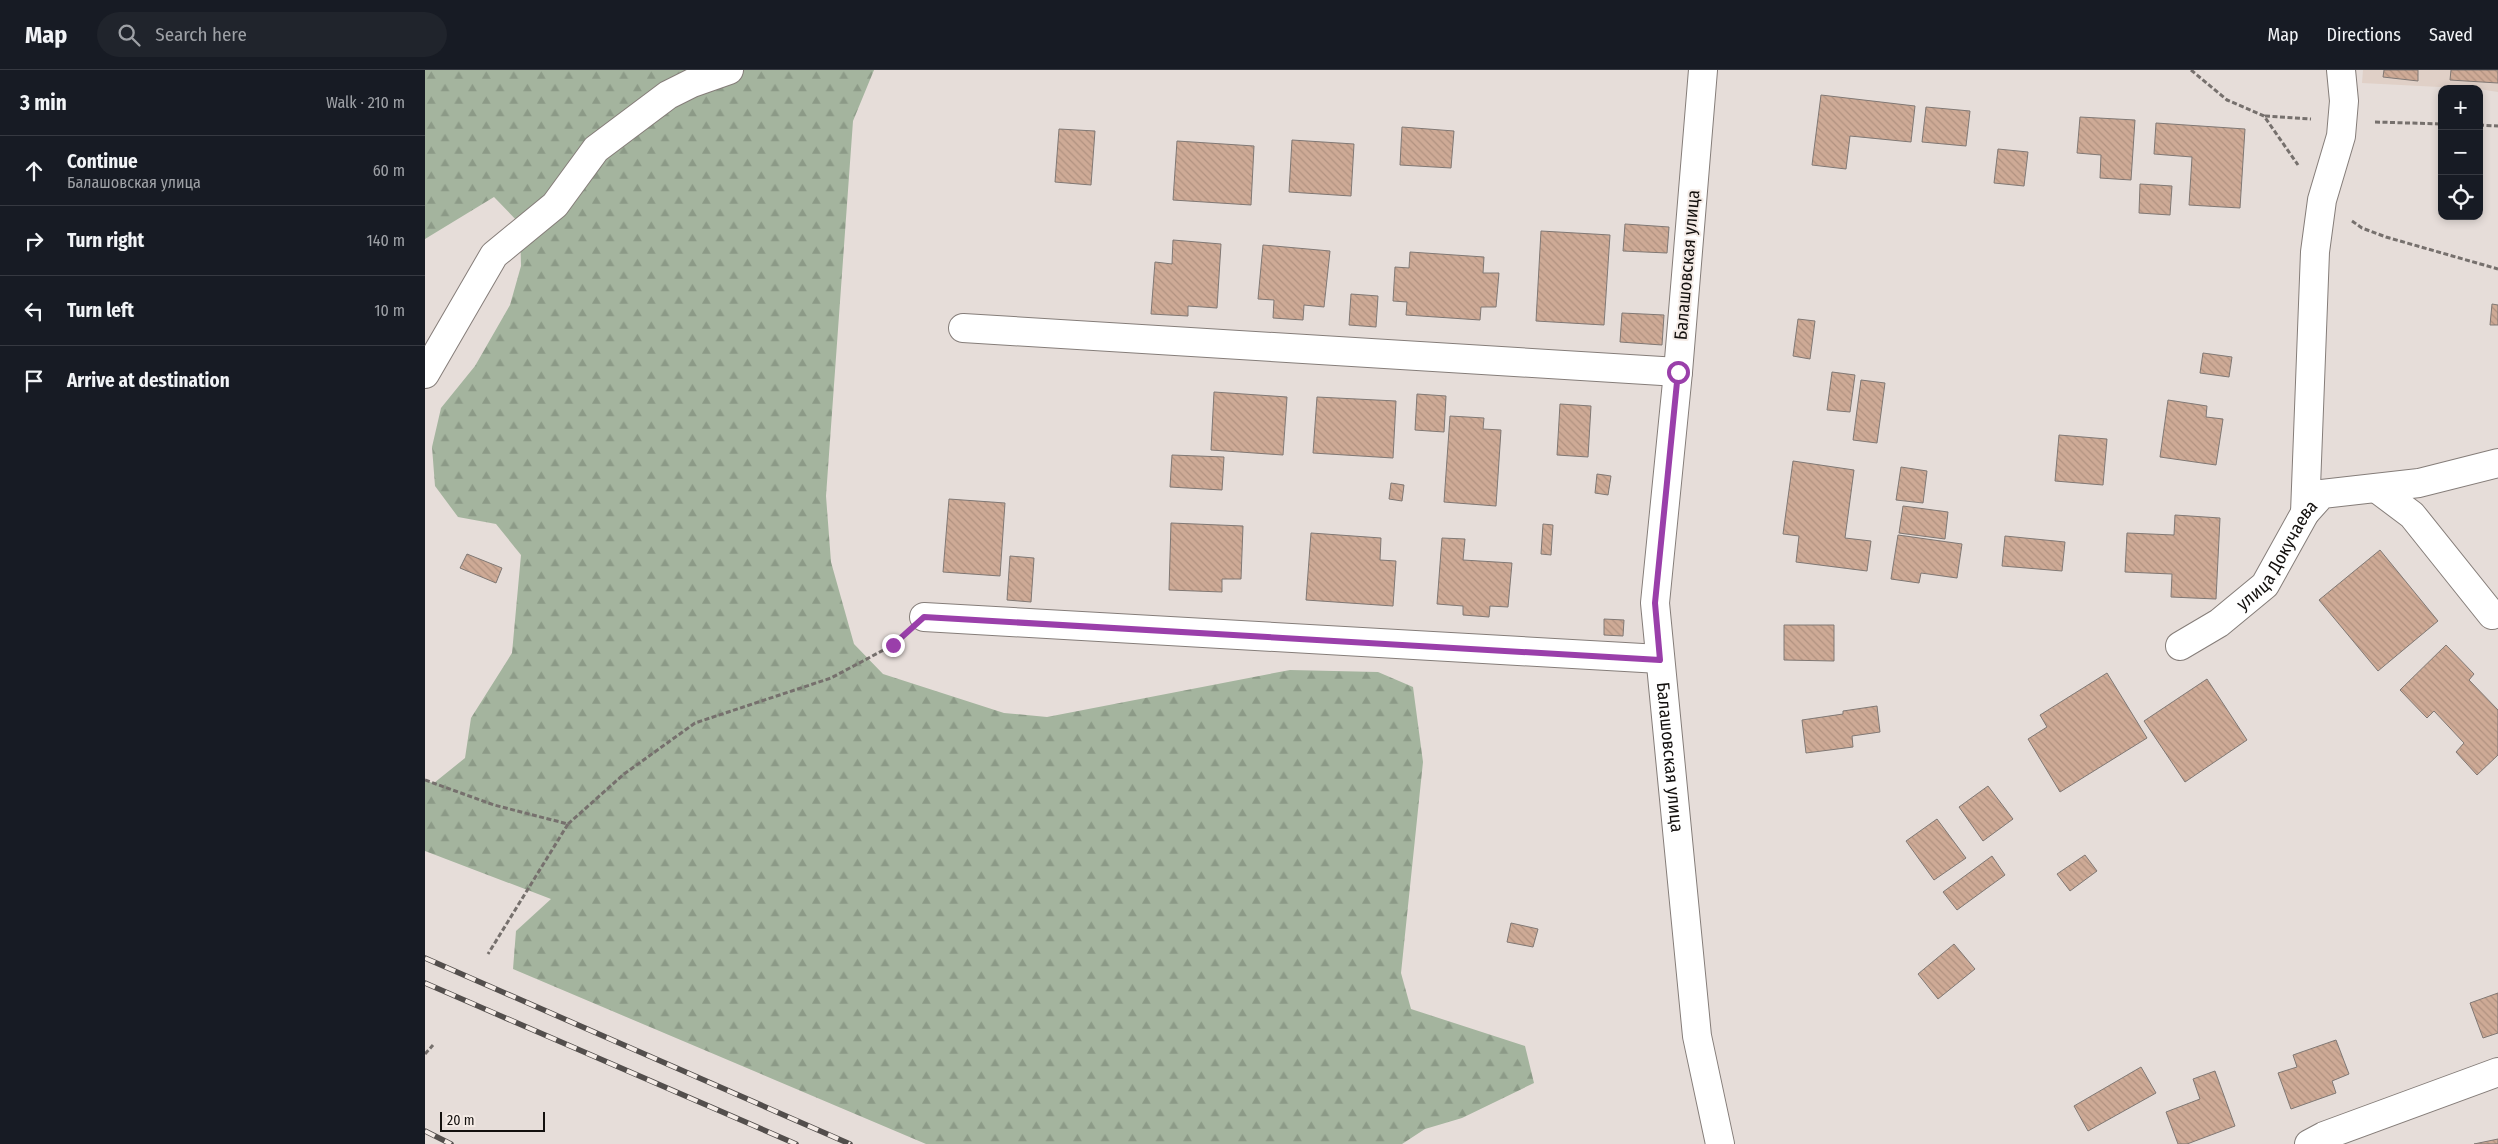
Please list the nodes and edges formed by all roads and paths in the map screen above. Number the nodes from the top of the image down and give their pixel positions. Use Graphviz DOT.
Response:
graph roads {
  1 [pos="729,70"];
  2 [pos="1703,70"];
  3 [pos="2341,70"];
  4 [pos="2483,125"];
  5 [pos="2498,126"];
  6 [pos="963,328"];
  7 [pos="1678,372"];
  8 [pos="425,374"];
  9 [pos="2498,463"];
  10 [pos="2376,488"];
  11 [pos="2305,513"];
  12 [pos="2492,615"];
  13 [pos="924,617"];
  14 [pos="2180,646"];
  15 [pos="1660,660"];
  16 [pos="425,780"];
  17 [pos="568,824"];
  18 [pos="488,954"];
  19 [pos="433,1045"];
  20 [pos="425,1054"];
  21 [pos="2498,1072"];
  22 [pos="1719,1144"];
  23 [pos="2309,1144"];
  1 -- 8 [label="street"];
  2 -- 7 [label="street, Балашовская улица"];
  3 -- 11 [label="street"];
  4 -- 5 [label="path"];
  6 -- 7 [label="street"];
  7 -- 15 [label="street, Балашовская улица"];
  9 -- 10 [label="street, улица Докучаева"];
  10 -- 11 [label="street, улица Докучаева"];
  10 -- 12 [label="street"];
  11 -- 14 [label="street, улица Докучаева"];
  13 -- 15 [label="street"];
  13 -- 17 [label="path"];
  15 -- 22 [label="street, Балашовская улица"];
  16 -- 17 [label="path"];
  17 -- 18 [label="path"];
  19 -- 20 [label="path"];
  21 -- 23 [label="street"];
}
